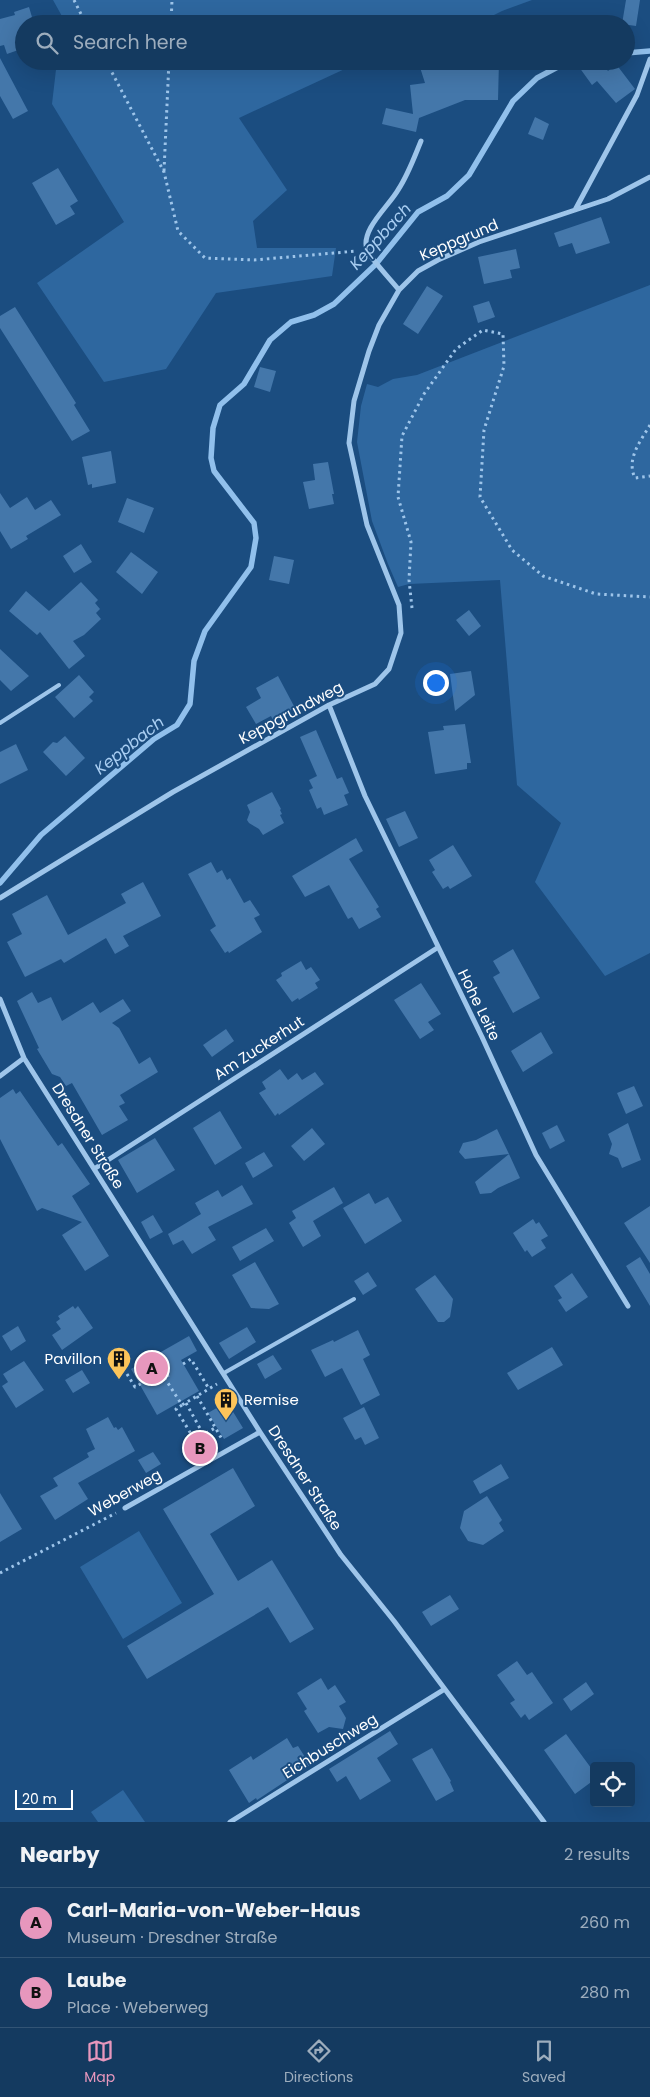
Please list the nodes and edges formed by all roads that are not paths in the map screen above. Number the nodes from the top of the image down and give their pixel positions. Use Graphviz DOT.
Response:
graph roads {
  1 [pos="650,61"];
  2 [pos="421,141"];
  3 [pos="650,177"];
  4 [pos="575,210"];
  5 [pos="399,290"];
  6 [pos="349,442"];
  7 [pos="59,685"];
  8 [pos="328,705"];
  9 [pos="0,723"];
  10 [pos="0,898"];
  11 [pos="437,948"];
  12 [pos="0,999"];
  13 [pos="24,1058"];
  14 [pos="0,1076"];
  15 [pos="94,1169"];
  16 [pos="354,1299"];
  17 [pos="628,1306"];
  18 [pos="224,1373"];
  19 [pos="260,1432"];
  20 [pos="125,1508"];
  21 [pos="443,1690"];
  22 [pos="230,1822"];
  23 [pos="544,1822"];
  1 -- 4 [label="street"];
  2 -- 5 [label="street"];
  3 -- 4 [label="street, Keppgrund"];
  4 -- 5 [label="street, Keppgrund"];
  5 -- 6 [label="street, Keppgrund"];
  6 -- 8 [label="street, Keppgrundweg"];
  7 -- 9 [label="lane"];
  8 -- 10 [label="street, Keppgrundweg"];
  8 -- 11 [label="street, Hohe Leite"];
  11 -- 15 [label="street, Am Zuckerhut"];
  11 -- 17 [label="street, Hohe Leite"];
  12 -- 13 [label="street, Dresdner Straße"];
  13 -- 14 [label="street"];
  13 -- 15 [label="street, Dresdner Straße"];
  15 -- 18 [label="street, Dresdner Straße"];
  16 -- 18 [label="lane"];
  18 -- 19 [label="street, Dresdner Straße"];
  19 -- 20 [label="street, Weberweg"];
  19 -- 21 [label="street, Dresdner Straße"];
  21 -- 22 [label="street, Eichbuschweg"];
  21 -- 23 [label="street, Dresdner Straße"];
}
